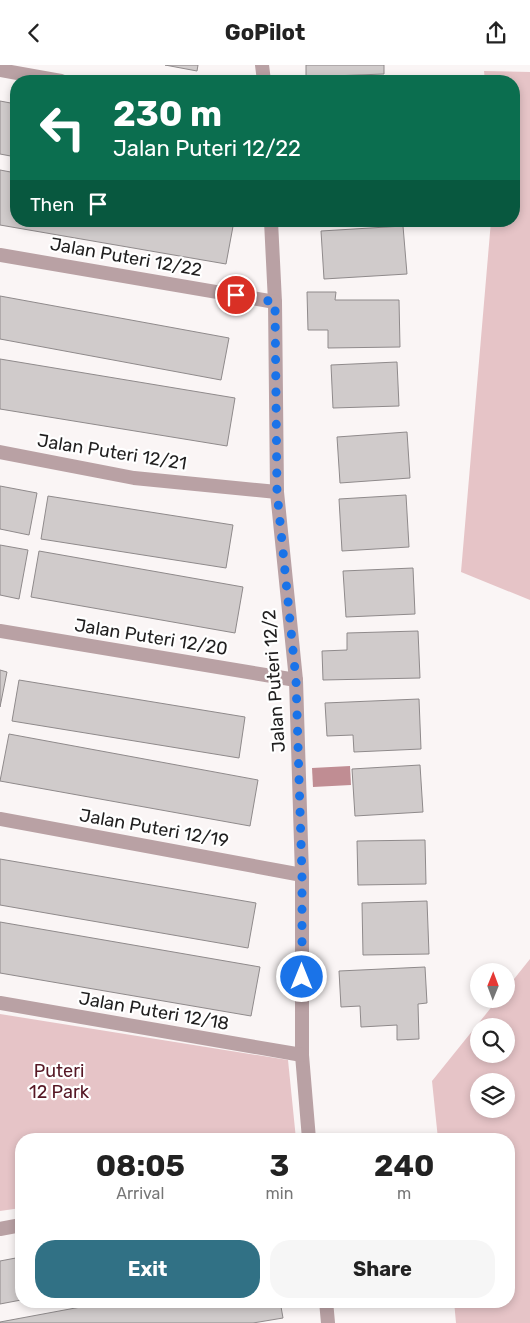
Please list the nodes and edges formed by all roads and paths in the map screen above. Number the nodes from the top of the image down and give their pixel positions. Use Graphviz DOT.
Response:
graph roads {
  1 [pos="0,70"];
  2 [pos="28,75"];
  3 [pos="271,227"];
  4 [pos="0,255"];
  5 [pos="275,302"];
  6 [pos="0,452"];
  7 [pos="277,492"];
  8 [pos="0,631"];
  9 [pos="296,680"];
  10 [pos="0,819"];
  11 [pos="302,875"];
  12 [pos="0,1003"];
  13 [pos="302,1055"];
  14 [pos="308,1133"];
  15 [pos="15,1226"];
  16 [pos="0,1229"];
  17 [pos="327,1308"];
  18 [pos="328,1323"];
  1 -- 2 [label="street"];
  3 -- 5 [label="street, Jalan Puteri 12/2"];
  4 -- 5 [label="street, Jalan Puteri 12/22"];
  5 -- 7 [label="street, Jalan Puteri 12/2"];
  6 -- 7 [label="street, Jalan Puteri 12/21"];
  7 -- 9 [label="street, Jalan Puteri 12/2"];
  8 -- 9 [label="street, Jalan Puteri 12/20"];
  9 -- 11 [label="street, Jalan Puteri 12/2"];
  10 -- 11 [label="street, Jalan Puteri 12/19"];
  11 -- 13 [label="street, Jalan Puteri 12/2"];
  12 -- 13 [label="street, Jalan Puteri 12/18"];
  13 -- 14 [label="street, Jalan Puteri 12/2"];
  15 -- 16 [label="street"];
  17 -- 18 [label="street"];
}
